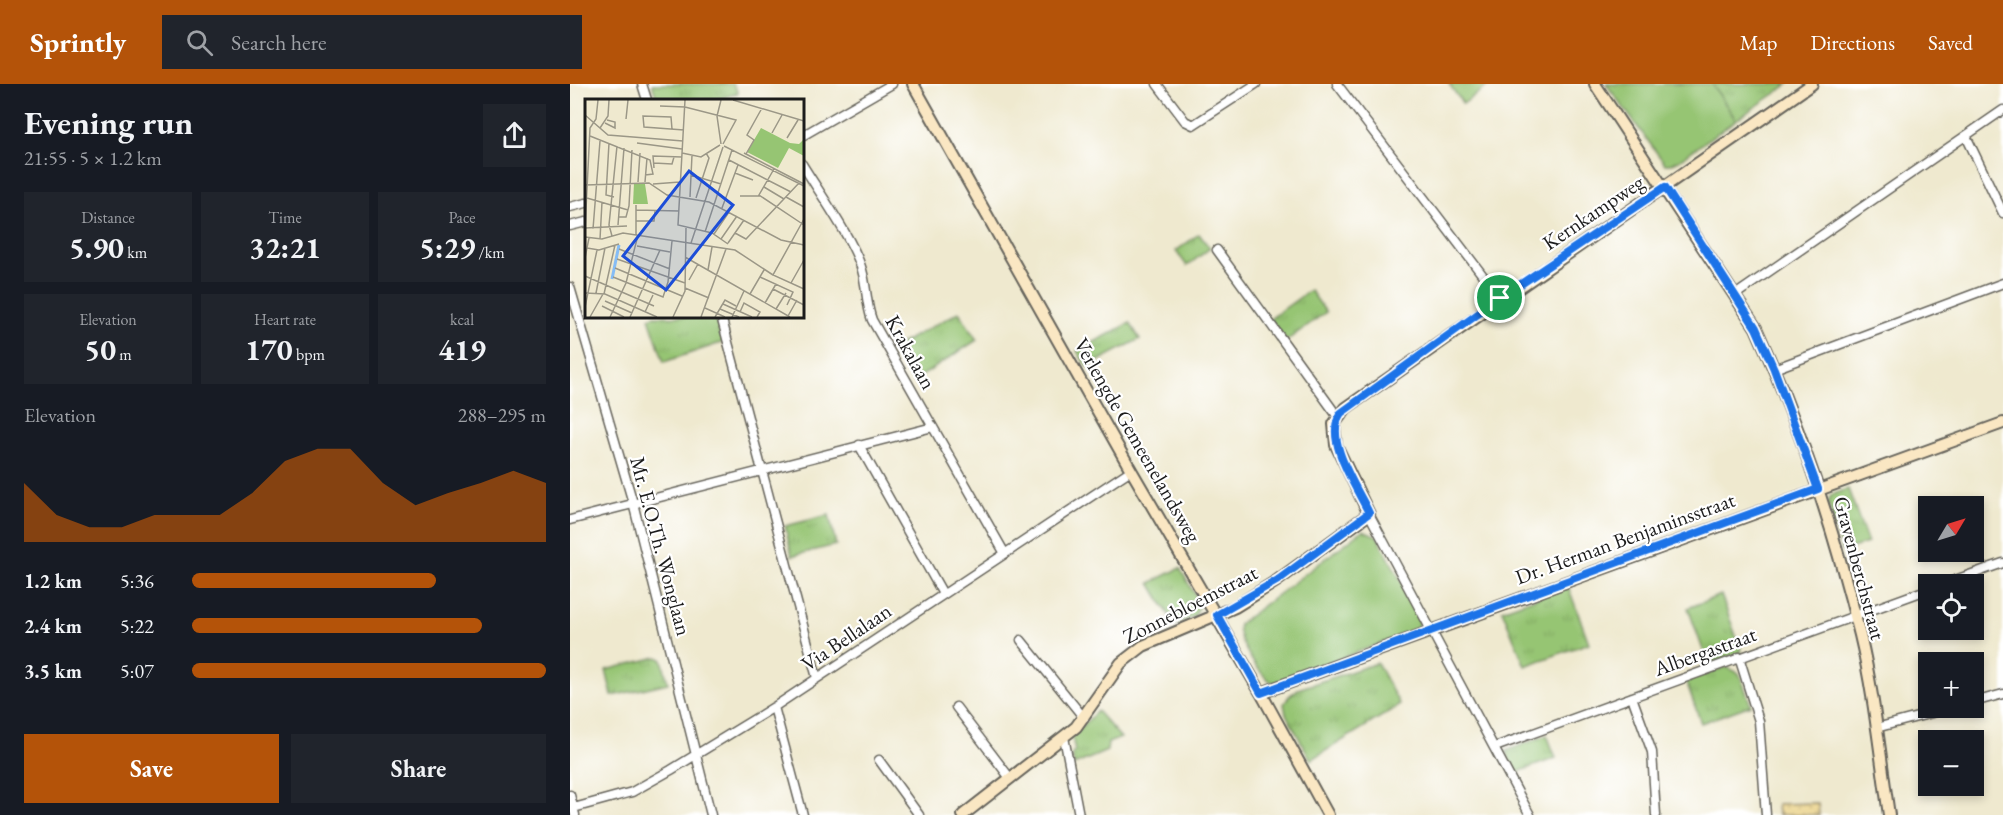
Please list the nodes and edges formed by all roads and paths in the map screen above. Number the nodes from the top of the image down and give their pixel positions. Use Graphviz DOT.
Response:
graph roads {
  1 [pos="642,84"];
  2 [pos="892,84"];
  3 [pos="913,84"];
  4 [pos="1157,84"];
  5 [pos="1256,84"];
  6 [pos="1337,84"];
  7 [pos="1595,84"];
  8 [pos="1812,84"];
  9 [pos="647,99"];
  10 [pos="2003,110"];
  11 [pos="804,135"];
  12 [pos="1966,136"];
  13 [pos="804,167"];
  14 [pos="1665,187"];
  15 [pos="585,203"];
  16 [pos="570,207"];
  17 [pos="2003,213"];
  18 [pos="585,222"];
  19 [pos="570,226"];
  20 [pos="1217,250"];
  21 [pos="2003,283"];
  22 [pos="570,287"];
  23 [pos="1735,295"];
  24 [pos="1500,298"];
  25 [pos="722,318"];
  26 [pos="1774,369"];
  27 [pos="1338,417"];
  28 [pos="2003,423"];
  29 [pos="933,427"];
  30 [pos="859,446"];
  31 [pos="763,470"];
  32 [pos="1131,470"];
  33 [pos="1818,489"];
  34 [pos="633,503"];
  35 [pos="1369,513"];
  36 [pos="570,520"];
  37 [pos="1004,552"];
  38 [pos="2003,563"];
  39 [pos="1972,574"];
  40 [pos="1918,593"];
  41 [pos="943,594"];
  42 [pos="1217,615"];
  43 [pos="1854,616"];
  44 [pos="1431,631"];
  45 [pos="1021,640"];
  46 [pos="1739,657"];
  47 [pos="817,678"];
  48 [pos="1261,693"];
  49 [pos="2003,694"];
  50 [pos="1632,697"];
  51 [pos="1984,699"];
  52 [pos="774,707"];
  53 [pos="956,707"];
  54 [pos="1918,717"];
  55 [pos="1084,718"];
  56 [pos="1876,728"];
  57 [pos="1064,736"];
  58 [pos="1495,747"];
  59 [pos="696,754"];
  60 [pos="879,760"];
  61 [pos="1010,777"];
  62 [pos="570,795"];
  63 [pos="573,811"];
  64 [pos="974,811"];
  65 [pos="711,815"];
  66 [pos="803,815"];
  67 [pos="919,815"];
  68 [pos="963,815"];
  69 [pos="1078,815"];
  70 [pos="1328,815"];
  71 [pos="1530,815"];
  72 [pos="1656,815"];
  73 [pos="1766,815"];
  74 [pos="1889,815"];
  1 -- 9 [label="street"];
  2 -- 11 [label="street"];
  3 -- 32 [label="street, Verlengde Gemeenelandsweg"];
  4 -- 5 [label="street"];
  6 -- 24 [label="street"];
  7 -- 14 [label="street, Gravenberchstraat"];
  8 -- 14 [label="street, Kernkampweg"];
  10 -- 12 [label="street"];
  12 -- 17 [label="street"];
  12 -- 23 [label="street"];
  13 -- 29 [label="street, Krakalaan"];
  14 -- 23 [label="street, Gravenberchstraat"];
  14 -- 24 [label="street, Kernkampweg"];
  15 -- 16 [label="street"];
  18 -- 19 [label="street"];
  20 -- 27 [label="street"];
  21 -- 26 [label="street"];
  22 -- 34 [label="street, Mr. E.O.Th. Wonglaan"];
  23 -- 26 [label="street, Gravenberchstraat"];
  24 -- 27 [label="street, Kernkampweg"];
  25 -- 31 [label="street"];
  26 -- 33 [label="street, Gravenberchstraat"];
  27 -- 35 [label="street"];
  28 -- 33 [label="street, Dr. Herman Benjaminsstraat"];
  29 -- 30 [label="street"];
  29 -- 37 [label="street, Krakalaan"];
  30 -- 31 [label="street"];
  30 -- 41 [label="street"];
  31 -- 34 [label="street"];
  31 -- 47 [label="street"];
  32 -- 37 [label="street, Via Bellalaan"];
  32 -- 42 [label="street, Verlengde Gemeenelandsweg"];
  33 -- 43 [label="street, Gravenberchstraat"];
  33 -- 44 [label="street, Dr. Herman Benjaminsstraat"];
  34 -- 36 [label="street"];
  34 -- 59 [label="street, Mr. E.O.Th. Wonglaan"];
  35 -- 42 [label="street, Zonnebloemstraat"];
  35 -- 44 [label="street"];
  37 -- 41 [label="street, Via Bellalaan"];
  38 -- 39 [label="street"];
  40 -- 43 [label="street, Albergastraat"];
  41 -- 47 [label="street, Via Bellalaan"];
  42 -- 48 [label="street, Verlengde Gemeenelandsweg"];
  42 -- 55 [label="street, Zonnebloemstraat"];
  43 -- 46 [label="street, Albergastraat"];
  43 -- 56 [label="street, Gravenberchstraat"];
  44 -- 48 [label="street, Dr. Herman Benjaminsstraat"];
  44 -- 58 [label="street"];
  45 -- 55 [label="street"];
  46 -- 50 [label="street, Albergastraat"];
  46 -- 73 [label="street"];
  47 -- 52 [label="street, Via Bellalaan"];
  48 -- 70 [label="street, Verlengde Gemeenelandsweg"];
  49 -- 51 [label="street"];
  50 -- 58 [label="street, Albergastraat"];
  50 -- 72 [label="street"];
  52 -- 59 [label="street, Via Bellalaan"];
  52 -- 66 [label="street"];
  53 -- 61 [label="street"];
  54 -- 56 [label="street"];
  55 -- 57 [label="street, Zonnebloemstraat"];
  56 -- 74 [label="street, Gravenberchstraat"];
  57 -- 61 [label="street, Zonnebloemstraat"];
  57 -- 69 [label="street"];
  58 -- 71 [label="street"];
  59 -- 63 [label="street, Via Bellalaan"];
  59 -- 65 [label="street, Mr. E.O.Th. Wonglaan"];
  60 -- 67 [label="street"];
  61 -- 64 [label="street, Zonnebloemstraat"];
  62 -- 63 [label="street"];
  64 -- 68 [label="street, Zonnebloemstraat"];
}
